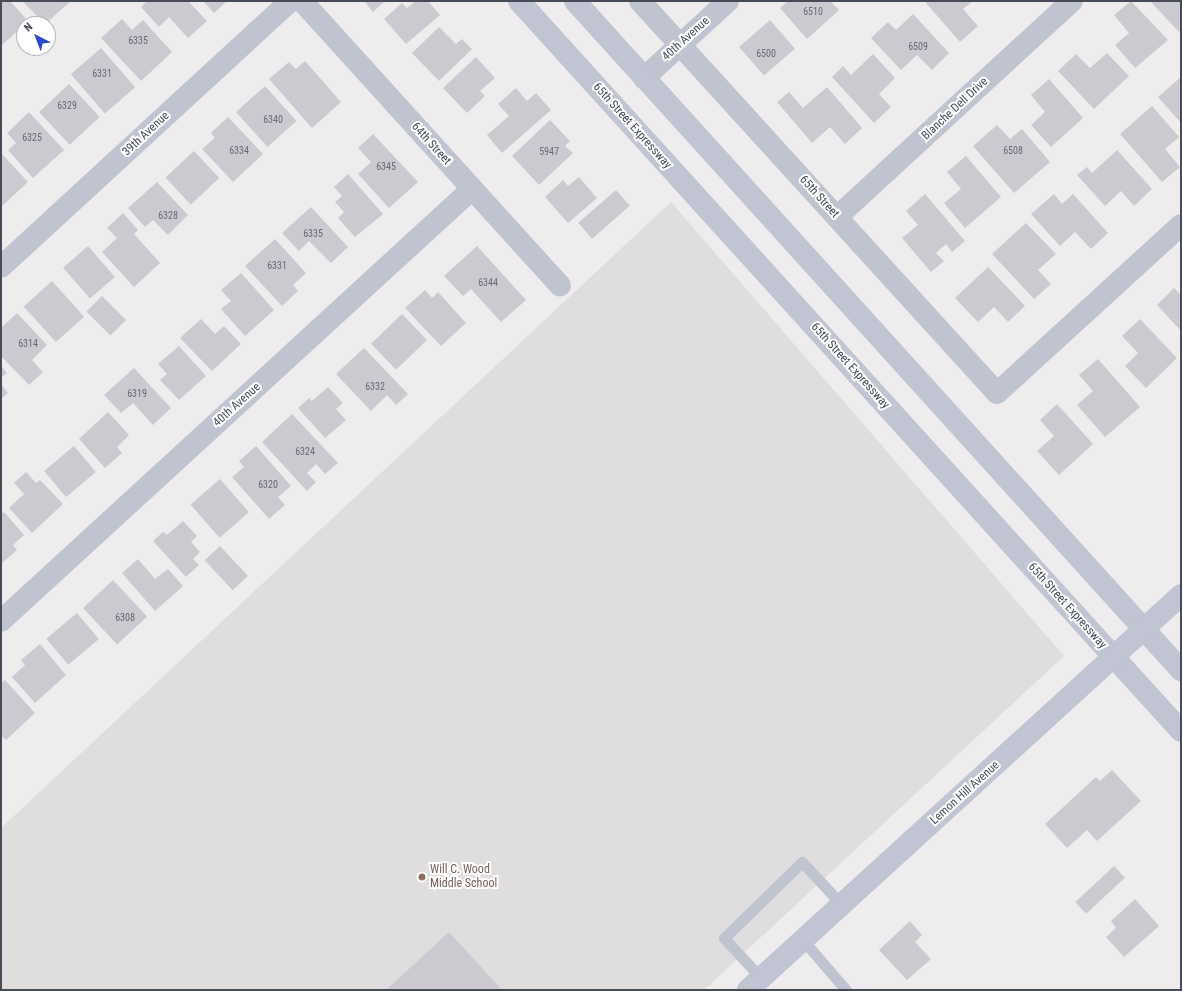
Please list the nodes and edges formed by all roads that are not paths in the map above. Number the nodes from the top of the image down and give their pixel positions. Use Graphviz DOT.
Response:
graph roads {
  1 [pos="290,1"];
  2 [pos="302,1"];
  3 [pos="519,1"];
  4 [pos="575,1"];
  5 [pos="640,1"];
  6 [pos="728,1"];
  7 [pos="1072,1"];
  8 [pos="680,45"];
  9 [pos="644,78"];
  10 [pos="472,189"];
  11 [pos="837,217"];
  12 [pos="1181,225"];
  13 [pos="1,267"];
  14 [pos="560,286"];
  15 [pos="1181,595"];
  16 [pos="1,621"];
  17 [pos="1144,629"];
  18 [pos="1113,656"];
  19 [pos="1181,670"];
  20 [pos="1181,731"];
  21 [pos="841,904"];
  22 [pos="803,940"];
  23 [pos="755,984"];
  24 [pos="846,990"];
  1 -- 13 [label="street, 39th Avenue"];
  2 -- 10 [label="street, 64th Street"];
  3 -- 18 [label="main road, 65th Street Expressway"];
  4 -- 9 [label="main road"];
  5 -- 8 [label="street, 65th Street"];
  6 -- 8 [label="street, 40th Avenue"];
  7 -- 11 [label="street, Blanche Dell Drive"];
  8 -- 9 [label="street, 40th Avenue"];
  8 -- 11 [label="street, 65th Street"];
  9 -- 17 [label="main road"];
  10 -- 14 [label="street, 64th Street"];
  10 -- 16 [label="street, 40th Avenue"];
  11 -- 12 [label="street, 65th Street"];
  15 -- 17 [label="main road, Lemon Hill Avenue"];
  17 -- 18 [label="main road, Lemon Hill Avenue"];
  17 -- 19 [label="main road"];
  18 -- 20 [label="main road, 65th Street Expressway"];
  18 -- 21 [label="main road, Lemon Hill Avenue"];
  21 -- 22 [label="main road, Lemon Hill Avenue"];
  21 -- 23 [label="lane"];
  22 -- 23 [label="main road, Lemon Hill Avenue"];
  22 -- 24 [label="lane"];
}
